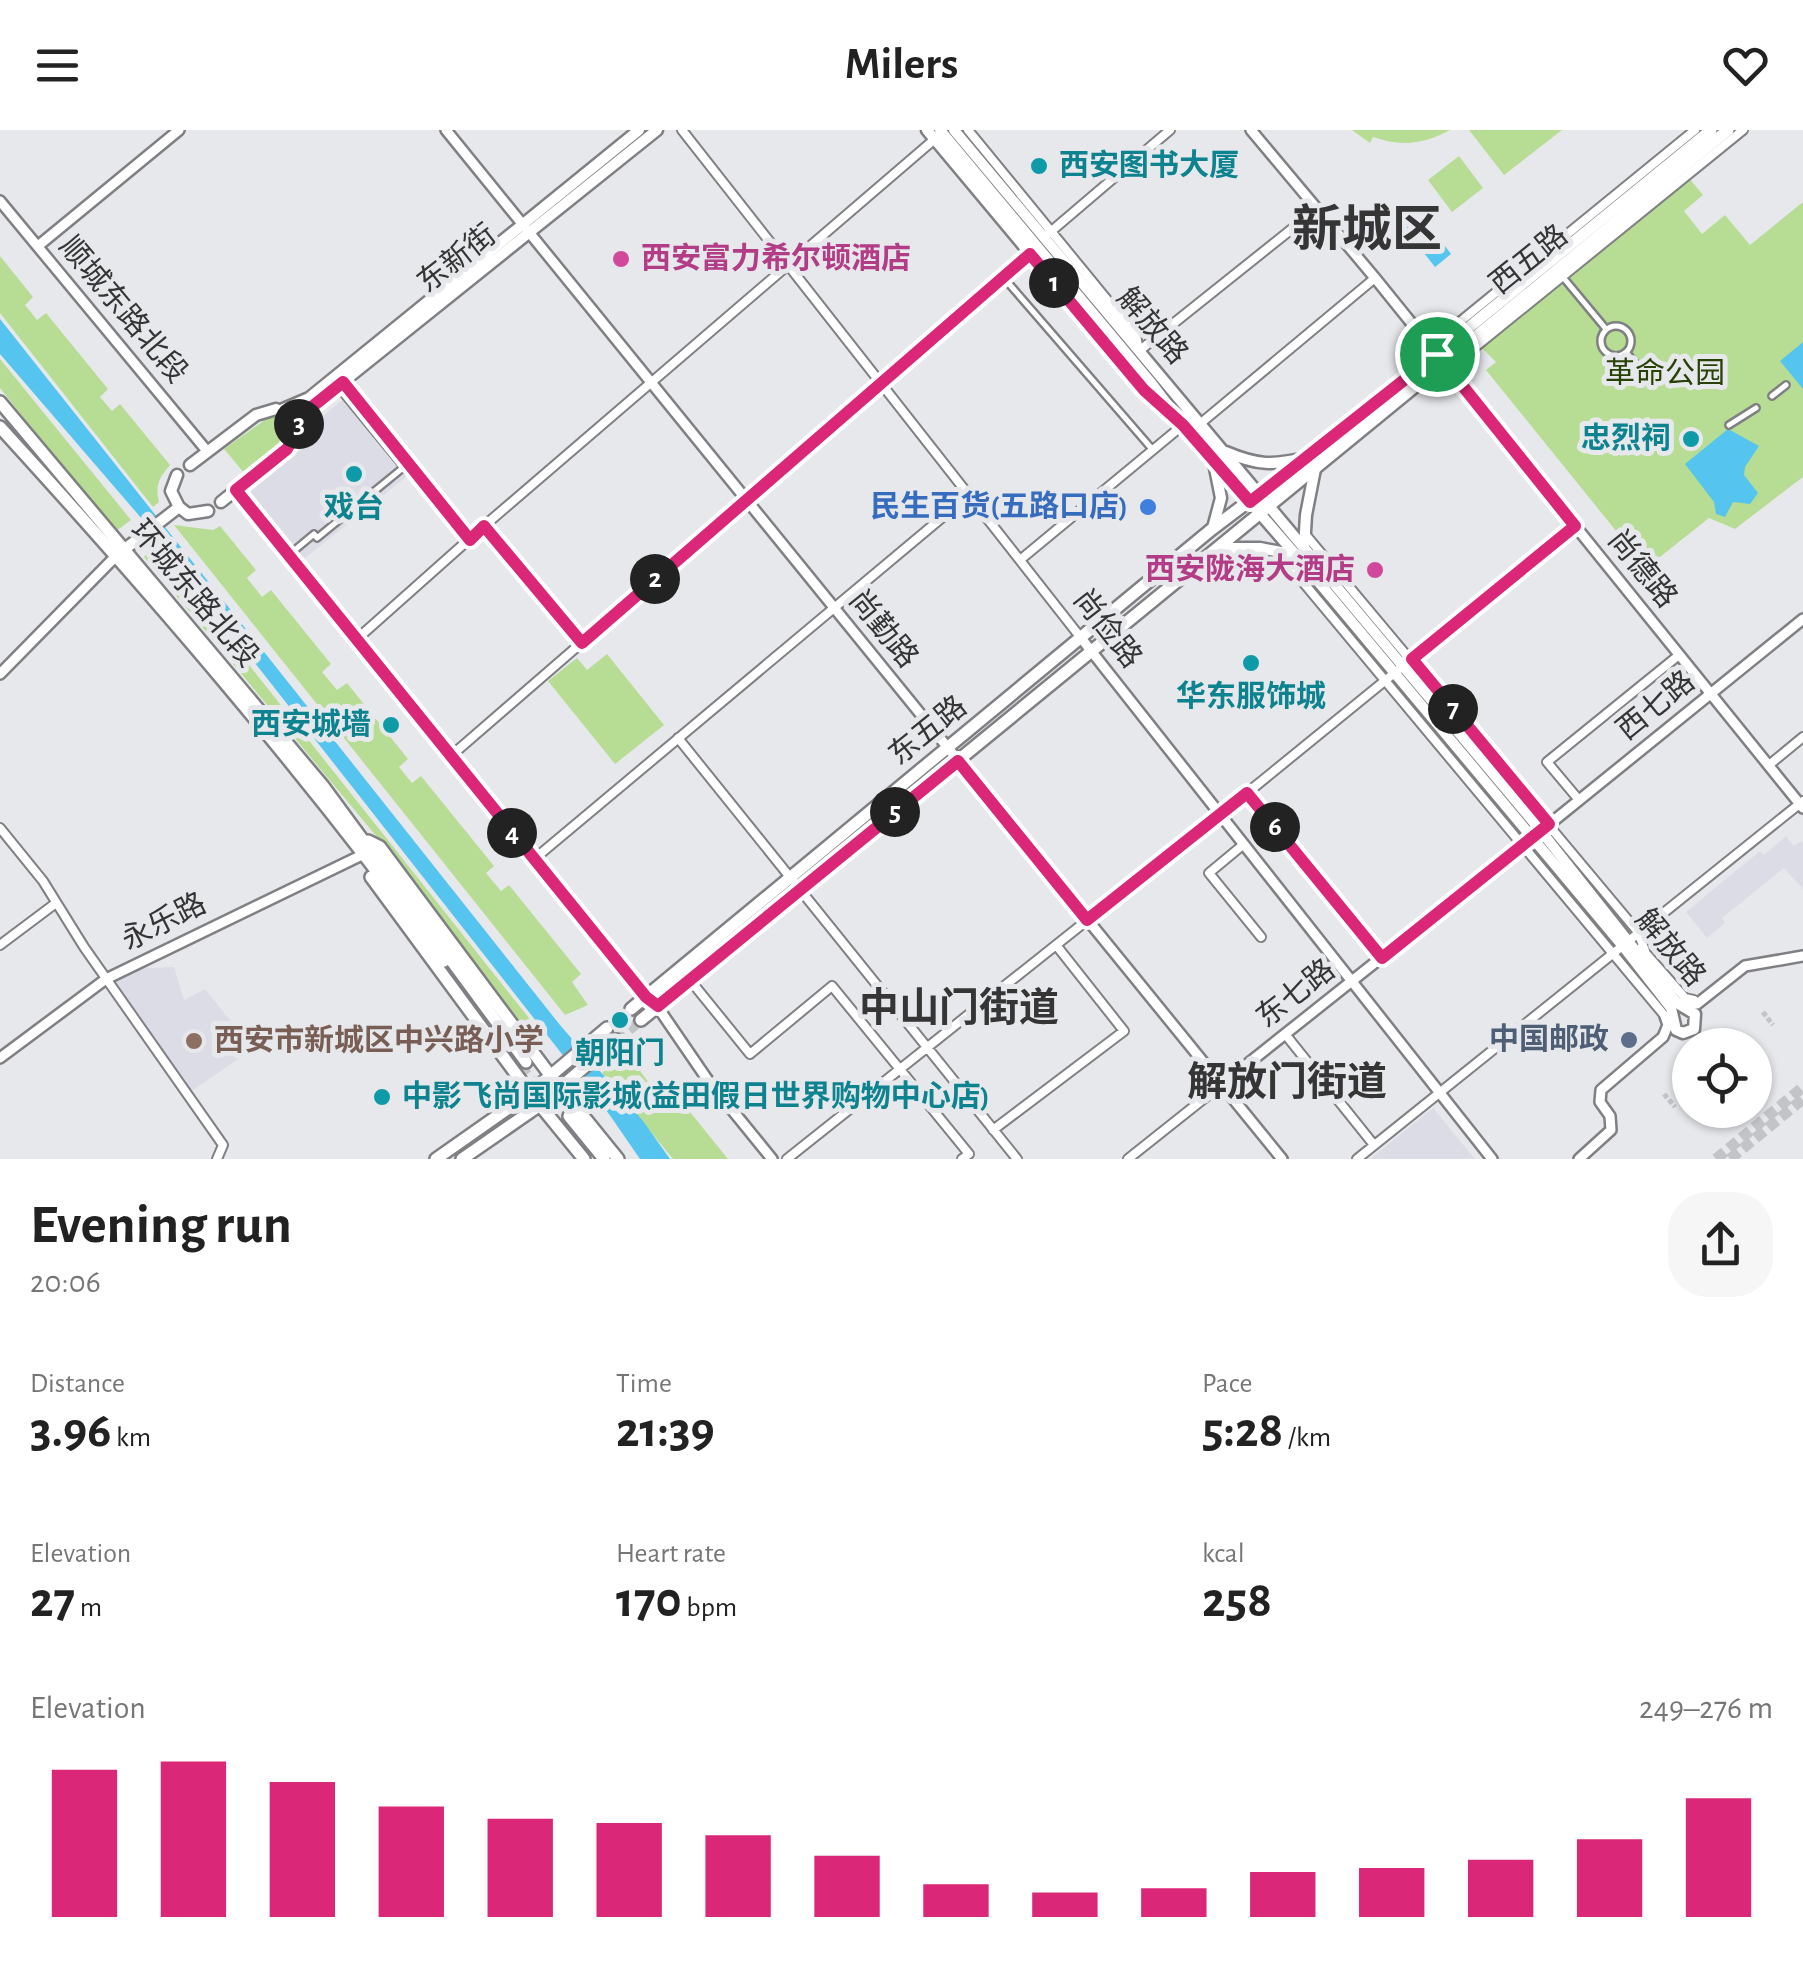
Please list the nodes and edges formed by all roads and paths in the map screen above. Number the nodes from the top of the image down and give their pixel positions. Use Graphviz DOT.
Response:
graph roads {
  1 [pos="178,130"];
  2 [pos="446,130"];
  3 [pos="639,130"];
  4 [pos="657,130"];
  5 [pos="682,130"];
  6 [pos="968,130"];
  7 [pos="1170,130"];
  8 [pos="1251,130"];
  9 [pos="1695,130"];
  10 [pos="1710,130"];
  11 [pos="1728,130"];
  12 [pos="1743,130"];
  13 [pos="940,132"];
  14 [pos="0,201"];
  15 [pos="1318,208"];
  16 [pos="526,229"];
  17 [pos="1048,235"];
  18 [pos="38,246"];
  19 [pos="1033,251"];
  20 [pos="788,264"];
  21 [pos="1560,273"];
  22 [pos="1004,278"];
  23 [pos="1376,278"];
  24 [pos="1606,329"];
  25 [pos="1114,340"];
  26 [pos="1139,351"];
  27 [pos="1626,352"];
  28 [pos="1114,355"];
  29 [pos="1440,358"];
  30 [pos="651,382"];
  31 [pos="882,383"];
  32 [pos="1652,384"];
  33 [pos="1786,386"];
  34 [pos="343,388"];
  35 [pos="1772,396"];
  36 [pos="0,402"];
  37 [pos="1756,408"];
  38 [pos="282,410"];
  39 [pos="1201,423"];
  40 [pos="1183,425"];
  41 [pos="1729,425"];
  42 [pos="0,427"];
  43 [pos="295,433"];
  44 [pos="1152,450"];
  45 [pos="207,451"];
  46 [pos="1224,451"];
  47 [pos="1214,462"];
  48 [pos="1311,464"];
  49 [pos="190,465"];
  50 [pos="178,475"];
  51 [pos="236,490"];
  52 [pos="969,494"];
  53 [pos="745,499"];
  54 [pos="1254,499"];
  55 [pos="221,502"];
  56 [pos="179,507"];
  57 [pos="1265,511"];
  58 [pos="208,512"];
  59 [pos="484,526"];
  60 [pos="1575,526"];
  61 [pos="1212,528"];
  62 [pos="1305,534"];
  63 [pos="470,540"];
  64 [pos="1220,548"];
  65 [pos="1276,551"];
  66 [pos="1300,552"];
  67 [pos="120,553"];
  68 [pos="289,555"];
  69 [pos="1020,560"];
  70 [pos="834,608"];
  71 [pos="1803,619"];
  72 [pos="1081,638"];
  73 [pos="357,639"];
  74 [pos="582,643"];
  75 [pos="1093,652"];
  76 [pos="1679,655"];
  77 [pos="1399,670"];
  78 [pos="0,674"];
  79 [pos="1711,694"];
  80 [pos="1803,737"];
  81 [pos="678,738"];
  82 [pos="947,747"];
  83 [pos="452,756"];
  84 [pos="958,761"];
  85 [pos="1769,765"];
  86 [pos="1247,793"];
  87 [pos="1579,800"];
  88 [pos="1802,804"];
  89 [pos="1220,814"];
  90 [pos="0,828"];
  91 [pos="1541,831"];
  92 [pos="364,839"];
  93 [pos="1244,844"];
  94 [pos="1523,846"];
  95 [pos="364,854"];
  96 [pos="533,860"];
  97 [pos="792,876"];
  98 [pos="802,888"];
  99 [pos="56,903"];
  100 [pos="1087,920"];
  101 [pos="1260,937"];
  102 [pos="1630,939"];
  103 [pos="0,944"];
  104 [pos="1056,944"];
  105 [pos="1803,948"];
  106 [pos="1803,956"];
  107 [pos="1616,957"];
  108 [pos="1382,958"];
  109 [pos="1780,960"];
  110 [pos="106,978"];
  111 [pos="690,980"];
  112 [pos="1352,981"];
  113 [pos="646,997"];
  114 [pos="1686,1004"];
  115 [pos="658,1006"];
  116 [pos="631,1008"];
  117 [pos="1665,1016"];
  118 [pos="640,1020"];
  119 [pos="602,1032"];
  120 [pos="1285,1034"];
  121 [pos="616,1040"];
  122 [pos="927,1047"];
  123 [pos="0,1058"];
  124 [pos="900,1068"];
  125 [pos="555,1071"];
  126 [pos="564,1082"];
  127 [pos="1221,1085"];
  128 [pos="530,1092"];
  129 [pos="1440,1092"];
  130 [pos="540,1105"];
  131 [pos="994,1130"];
  132 [pos="1374,1146"];
  133 [pos="217,1159"];
  134 [pos="436,1159"];
  135 [pos="462,1159"];
  136 [pos="584,1159"];
  137 [pos="594,1159"];
  138 [pos="604,1159"];
  139 [pos="618,1159"];
  140 [pos="772,1159"];
  141 [pos="787,1159"];
  142 [pos="962,1159"];
  143 [pos="1017,1159"];
  144 [pos="1128,1159"];
  145 [pos="1282,1159"];
  146 [pos="1358,1159"];
  147 [pos="1492,1159"];
  148 [pos="1579,1159"];
  1 -- 18 [label="street"];
  2 -- 16 [label="street, 尚勤路"];
  3 -- 16 [label="main road, 东新街"];
  4 -- 16 [label="main road, 东新街"];
  5 -- 20 [label="street, 尚俭路"];
  6 -- 17 [label="street"];
  7 -- 17 [label="street"];
  8 -- 15 [label="street, 尚德路"];
  9 -- 29 [label="street"];
  10 -- 29 [label="main road, 西五路"];
  11 -- 21 [label="main road, 西五路"];
  12 -- 21 [label="street"];
  13 -- 17 [label="main road, 解放路"];
  13 -- 19 [label="main road, 解放路"];
  13 -- 20 [label="street"];
  14 -- 18 [label="street, 顺城东路北段"];
  15 -- 23 [label="street, 尚德路"];
  15 -- 26 [label="street"];
  16 -- 30 [label="street, 尚勤路"];
  16 -- 34 [label="main road, 东新街"];
  16 -- 38 [label="main road, 东新街"];
  17 -- 26 [label="main road, 解放路"];
  18 -- 45 [label="street, 顺城东路北段"];
  19 -- 22 [label="street"];
  19 -- 25 [label="main road, 解放路"];
  19 -- 28 [label="main road"];
  20 -- 30 [label="street"];
  20 -- 31 [label="street, 尚俭路"];
  21 -- 24 [label="street"];
  21 -- 29 [label="main road, 西五路"];
  22 -- 31 [label="street"];
  22 -- 44 [label="street"];
  23 -- 29 [label="street, 尚德路"];
  23 -- 39 [label="street"];
  24 -- 27 [label="street"];
  24 -- 27 [label="street"];
  25 -- 28 [label="main road"];
  25 -- 40 [label="main road, 解放路"];
  26 -- 39 [label="main road, 解放路"];
  27 -- 32 [label="street"];
  28 -- 40 [label="main road"];
  29 -- 48 [label="main road, 西五路"];
  29 -- 60 [label="street, 尚德路"];
  30 -- 53 [label="street, 尚勤路"];
  30 -- 59 [label="street"];
  31 -- 52 [label="street, 尚俭路"];
  31 -- 53 [label="street"];
  33 -- 35 [label="street"];
  34 -- 43 [label="main road, 东新街"];
  34 -- 63 [label="street"];
  34 -- 68 [label="street"];
  36 -- 67 [label="main road, 环城东路北段"];
  37 -- 41 [label="street"];
  38 -- 43 [label="main road"];
  38 -- 45 [label="main road, 东新街"];
  39 -- 46 [label="main road, 解放路"];
  40 -- 44 [label="street"];
  40 -- 47 [label="main road, 解放路"];
  42 -- 67 [label="main road, 环城东路北段"];
  43 -- 51 [label="main road, 东新街"];
  44 -- 69 [label="street"];
  45 -- 49 [label="main road, 东新街"];
  46 -- 48 [label="main road"];
  46 -- 54 [label="main road, 解放路"];
  47 -- 54 [label="main road, 解放路"];
  47 -- 61 [label="main road"];
  48 -- 54 [label="main road, 西五路"];
  48 -- 57 [label="main road, 西五路"];
  48 -- 62 [label="main road"];
  50 -- 56 [label="main road"];
  51 -- 55 [label="main road, 东新街"];
  51 -- 68 [label="street"];
  52 -- 69 [label="street, 尚俭路"];
  52 -- 70 [label="street"];
  53 -- 70 [label="street, 尚勤路"];
  53 -- 74 [label="street"];
  54 -- 57 [label="main road, 解放路"];
  54 -- 61 [label="main road, 东五路"];
  56 -- 58 [label="main road"];
  56 -- 67 [label="main road"];
  57 -- 64 [label="main road, 东五路"];
  57 -- 66 [label="main road, 解放路"];
  59 -- 63 [label="street"];
  59 -- 74 [label="street"];
  60 -- 76 [label="street, 尚德路"];
  60 -- 77 [label="street"];
  61 -- 72 [label="main road, 东五路"];
  62 -- 66 [label="main road"];
  62 -- 77 [label="street"];
  63 -- 73 [label="street"];
  64 -- 65 [label="main road"];
  64 -- 75 [label="main road, 东五路"];
  65 -- 66 [label="main road"];
  65 -- 77 [label="street"];
  66 -- 77 [label="main road, 解放路"];
  67 -- 78 [label="street"];
  67 -- 92 [label="main road, 环城东路北段"];
  67 -- 95 [label="main road, 环城东路北段"];
  68 -- 73 [label="street"];
  69 -- 72 [label="street, 尚俭路"];
  70 -- 81 [label="street"];
  70 -- 82 [label="street, 尚勤路"];
  71 -- 79 [label="street, 西七路"];
  72 -- 75 [label="street, 尚俭路"];
  72 -- 82 [label="main road, 东五路"];
  73 -- 83 [label="street"];
  74 -- 83 [label="street"];
  75 -- 84 [label="main road, 东五路"];
  75 -- 89 [label="street, 尚俭路"];
  76 -- 79 [label="street, 尚德路"];
  76 -- 87 [label="street"];
  77 -- 86 [label="street"];
  77 -- 91 [label="main road, 解放路"];
  77 -- 94 [label="street"];
  79 -- 85 [label="street, 尚德路"];
  79 -- 87 [label="street, 西七路"];
  80 -- 85 [label="street"];
  81 -- 96 [label="street"];
  81 -- 97 [label="street"];
  82 -- 84 [label="street, 尚勤路"];
  82 -- 97 [label="main road, 东五路"];
  83 -- 96 [label="street"];
  84 -- 98 [label="main road, 东五路"];
  84 -- 100 [label="street, 尚勤路"];
  85 -- 88 [label="street, 尚德路"];
  86 -- 89 [label="street"];
  86 -- 108 [label="street"];
  87 -- 91 [label="street, 西七路"];
  88 -- 102 [label="street"];
  89 -- 93 [label="street, 尚俭路"];
  89 -- 100 [label="street"];
  90 -- 99 [label="street"];
  91 -- 94 [label="street, 东七路"];
  91 -- 102 [label="main road, 解放路"];
  92 -- 95 [label="main road, 环城东路北段"];
  92 -- 125 [label="main road"];
  93 -- 101 [label="street"];
  93 -- 112 [label="street, 尚俭路"];
  94 -- 107 [label="street"];
  94 -- 108 [label="street, 东七路"];
  95 -- 110 [label="street, 永乐路"];
  95 -- 128 [label="main road"];
  96 -- 113 [label="street"];
  97 -- 98 [label="street"];
  97 -- 113 [label="main road, 东五路"];
  98 -- 111 [label="main road, 东五路"];
  98 -- 122 [label="street"];
  99 -- 103 [label="street"];
  99 -- 110 [label="street"];
  100 -- 104 [label="street"];
  100 -- 127 [label="street, 尚勤路"];
  102 -- 107 [label="street"];
  102 -- 114 [label="street"];
  102 -- 114 [label="main road, 解放路"];
  102 -- 114 [label="main road, 解放路"];
  104 -- 122 [label="street"];
  104 -- 131 [label="street"];
  105 -- 109 [label="street"];
  106 -- 109 [label="street"];
  107 -- 117 [label="street"];
  107 -- 129 [label="street"];
  108 -- 112 [label="street, 东七路"];
  109 -- 114 [label="street"];
  110 -- 123 [label="street, 永乐路"];
  110 -- 133 [label="street"];
  111 -- 115 [label="main road, 东五路"];
  111 -- 124 [label="street"];
  112 -- 120 [label="street, 东七路"];
  112 -- 129 [label="street, 尚俭路"];
  113 -- 115 [label="street"];
  113 -- 116 [label="main road, 东五路"];
  115 -- 118 [label="main road, 东五路"];
  115 -- 140 [label="street"];
  117 -- 148 [label="street"];
  119 -- 125 [label="main road"];
  120 -- 127 [label="street, 东七路"];
  120 -- 132 [label="street"];
  121 -- 126 [label="main road"];
  122 -- 124 [label="street"];
  122 -- 131 [label="street"];
  124 -- 141 [label="street"];
  124 -- 142 [label="street"];
  125 -- 126 [label="main road"];
  125 -- 128 [label="main road"];
  126 -- 130 [label="main road"];
  126 -- 139 [label="main road"];
  127 -- 144 [label="street, 东七路"];
  127 -- 145 [label="street, 尚勤路"];
  128 -- 130 [label="main road"];
  128 -- 134 [label="main road"];
  129 -- 132 [label="street"];
  129 -- 147 [label="street, 尚俭路"];
  130 -- 135 [label="main road"];
  130 -- 136 [label="main road"];
  131 -- 143 [label="street"];
  132 -- 146 [label="street"];
  137 -- 138 [label="main road"];
}
